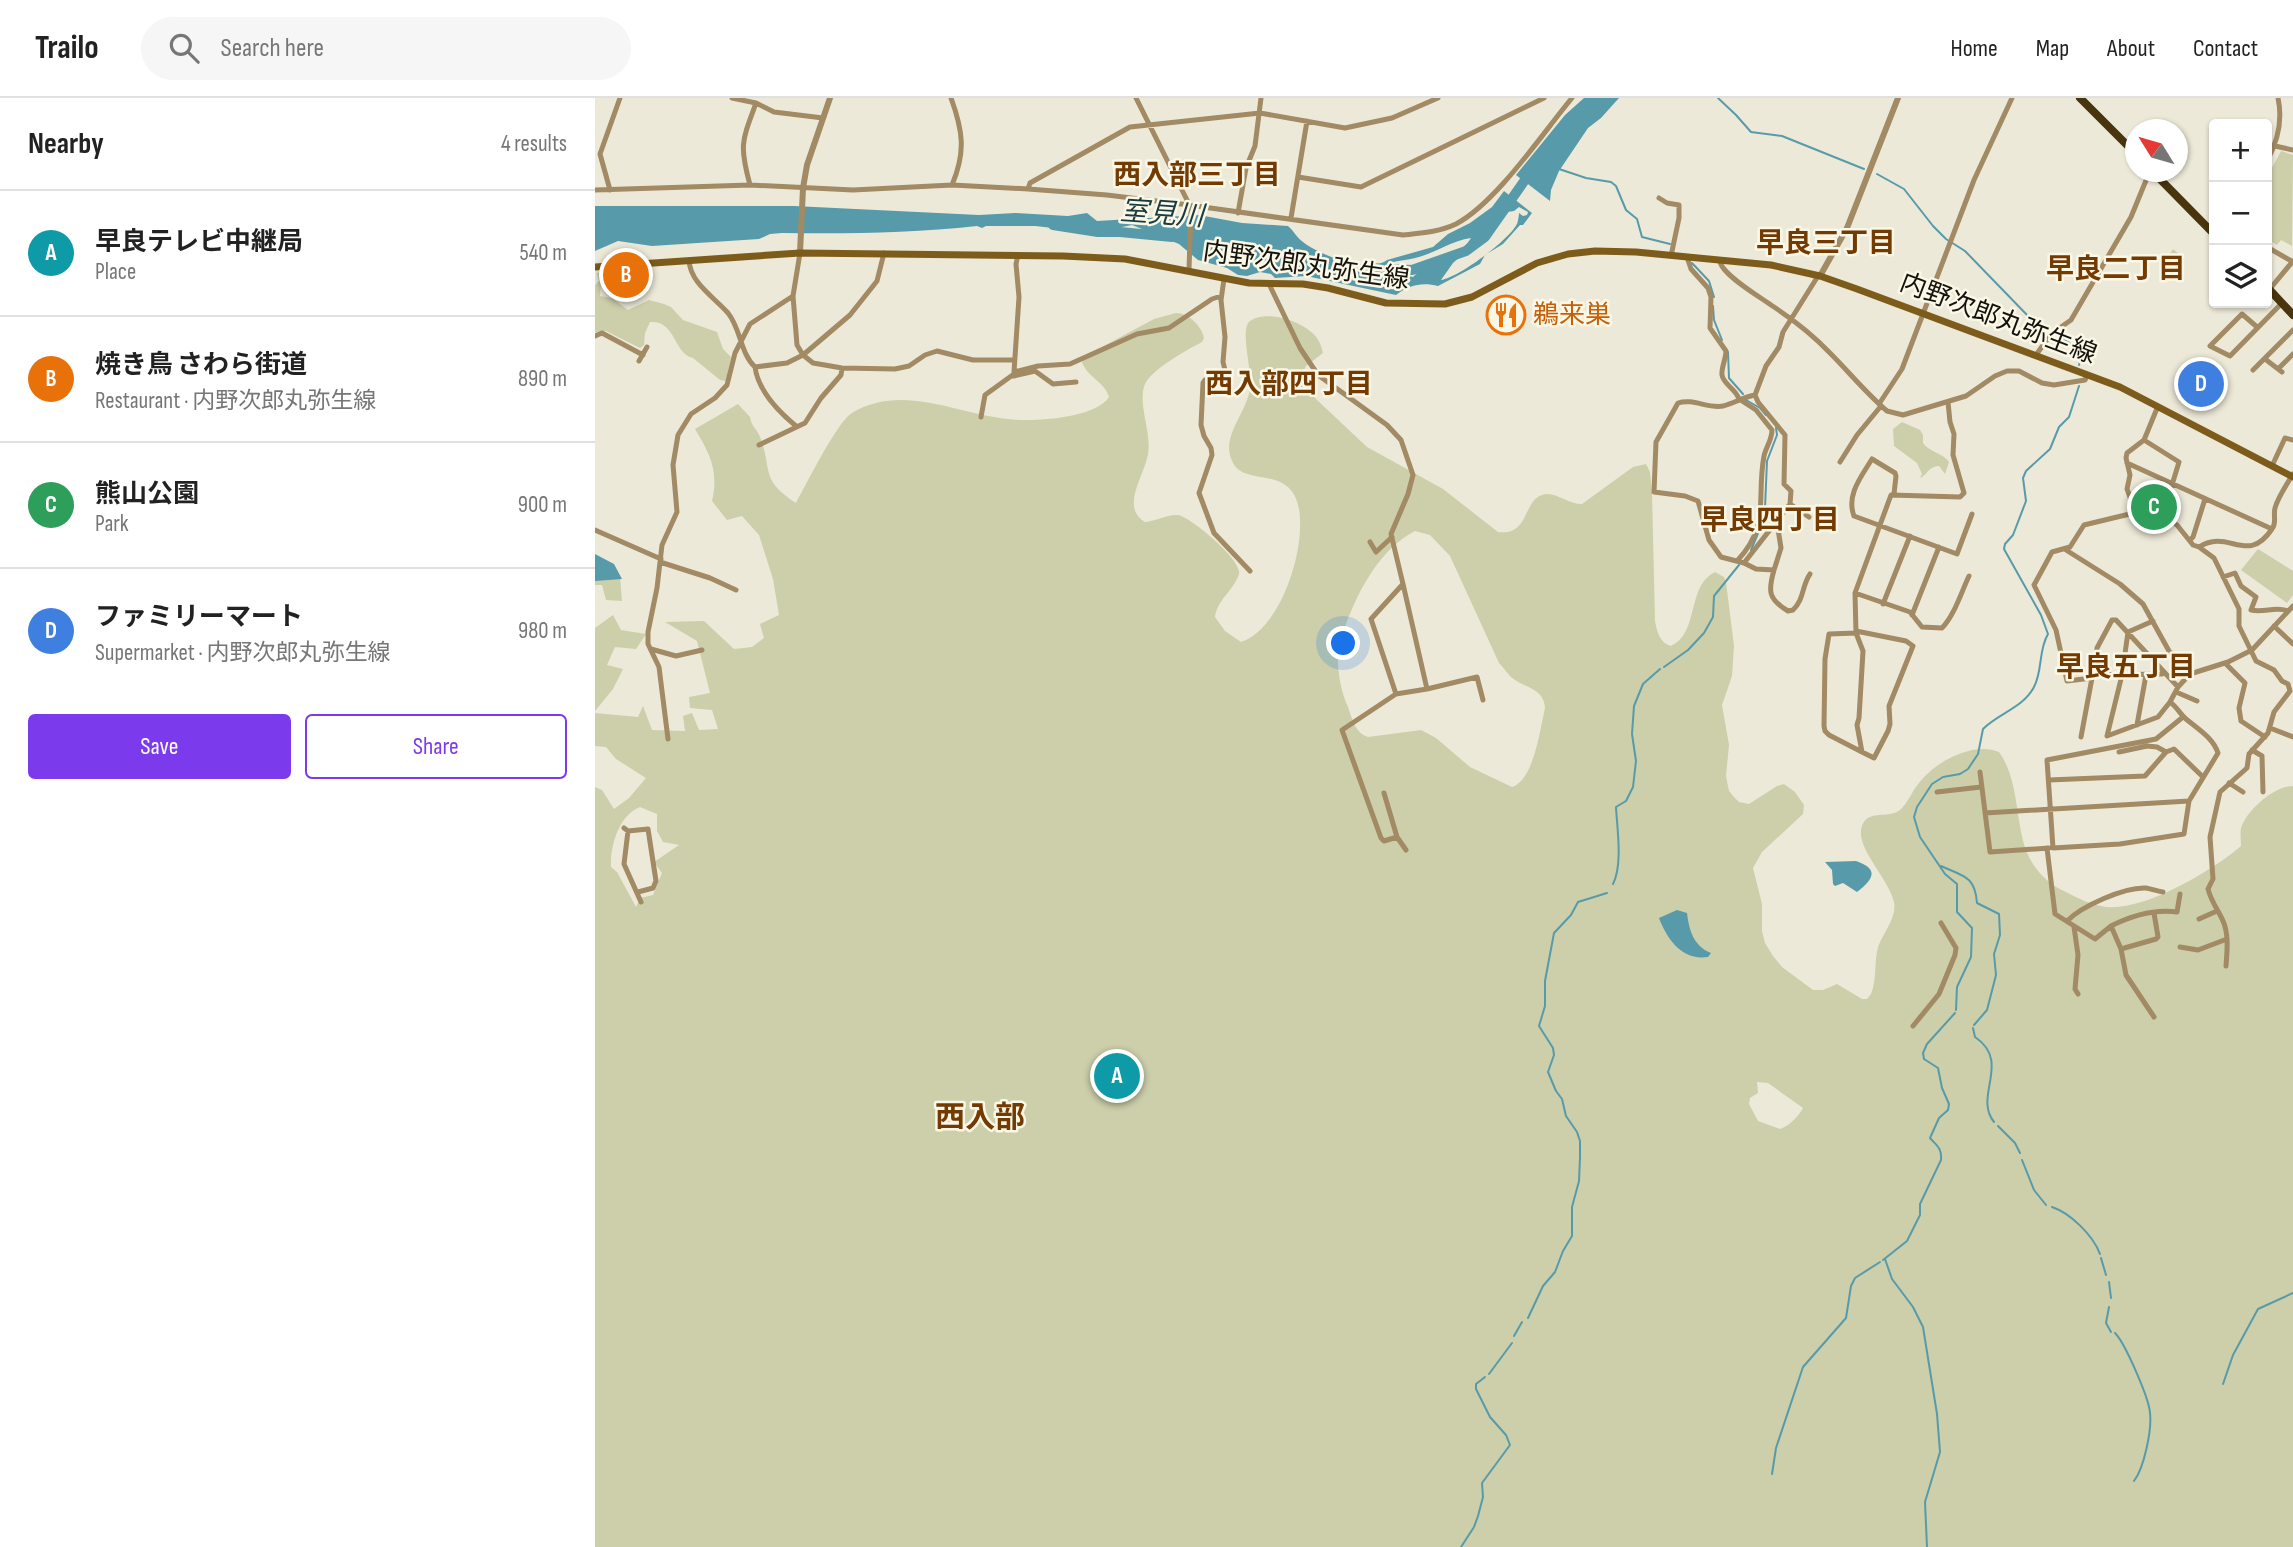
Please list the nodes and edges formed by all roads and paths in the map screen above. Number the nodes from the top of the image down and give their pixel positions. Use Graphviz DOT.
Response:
graph roads {
  1 [pos="620,98"];
  2 [pos="732,98"];
  3 [pos="830,98"];
  4 [pos="951,98"];
  5 [pos="1136,98"];
  6 [pos="1261,98"];
  7 [pos="1438,98"];
  8 [pos="1544,98"];
  9 [pos="1572,98"];
  10 [pos="1898,98"];
  11 [pos="2012,98"];
  12 [pos="2080,98"];
  13 [pos="2278,98"];
  14 [pos="756,103"];
  15 [pos="1260,113"];
  16 [pos="823,118"];
  17 [pos="1307,121"];
  18 [pos="1149,123"];
  19 [pos="2125,142"];
  20 [pos="2275,146"];
  21 [pos="2293,150"];
  22 [pos="2272,152"];
  23 [pos="598,153"];
  24 [pos="1297,177"];
  25 [pos="2145,182"];
  26 [pos="2163,182"];
  27 [pos="750,185"];
  28 [pos="952,185"];
  29 [pos="1028,189"];
  30 [pos="595,190"];
  31 [pos="610,190"];
  32 [pos="803,191"];
  33 [pos="1659,198"];
  34 [pos="1190,207"];
  35 [pos="1238,213"];
  36 [pos="1291,218"];
  37 [pos="2209,229"];
  38 [pos="800,248"];
  39 [pos="2272,250"];
  40 [pos="1671,252"];
  41 [pos="884,253"];
  42 [pos="1017,255"];
  43 [pos="1687,257"];
  44 [pos="689,260"];
  45 [pos="1720,260"];
  46 [pos="2293,262"];
  47 [pos="595,267"];
  48 [pos="1189,268"];
  49 [pos="1819,276"];
  50 [pos="1224,279"];
  51 [pos="1269,284"];
  52 [pos="2272,284"];
  53 [pos="2272,292"];
  54 [pos="793,296"];
  55 [pos="1221,296"];
  56 [pos="2282,303"];
  57 [pos="1924,314"];
  58 [pos="2293,315"];
  59 [pos="1791,318"];
  60 [pos="2257,327"];
  61 [pos="2293,330"];
  62 [pos="595,336"];
  63 [pos="740,341"];
  64 [pos="647,347"];
  65 [pos="2293,354"];
  66 [pos="803,355"];
  67 [pos="2036,355"];
  68 [pos="2265,359"];
  69 [pos="1014,360"];
  70 [pos="755,367"];
  71 [pos="842,368"];
  72 [pos="2253,370"];
  73 [pos="1014,374"];
  74 [pos="2087,375"];
  75 [pos="1076,382"];
  76 [pos="1755,395"];
  77 [pos="1739,399"];
  78 [pos="1948,402"];
  79 [pos="1880,405"];
  80 [pos="2158,406"];
  81 [pos="981,417"];
  82 [pos="796,426"];
  83 [pos="2144,440"];
  84 [pos="2293,440"];
  85 [pos="759,445"];
  86 [pos="1840,462"];
  87 [pos="2127,463"];
  88 [pos="2272,466"];
  89 [pos="2293,476"];
  90 [pos="2173,484"];
  91 [pos="1894,494"];
  92 [pos="2205,499"];
  93 [pos="1790,504"];
  94 [pos="2142,508"];
  95 [pos="1781,513"];
  96 [pos="1972,514"];
  97 [pos="1809,517"];
  98 [pos="2161,522"];
  99 [pos="1880,525"];
  100 [pos="2273,529"];
  101 [pos="595,530"];
  102 [pos="1910,536"];
  103 [pos="1392,537"];
  104 [pos="2190,540"];
  105 [pos="1370,542"];
  106 [pos="1939,547"];
  107 [pos="2199,547"];
  108 [pos="2066,550"];
  109 [pos="660,561"];
  110 [pos="1741,562"];
  111 [pos="1774,570"];
  112 [pos="1250,571"];
  113 [pos="1810,574"];
  114 [pos="1969,576"];
  115 [pos="2223,577"];
  116 [pos="1403,584"];
  117 [pos="736,590"];
  118 [pos="1855,593"];
  119 [pos="1883,604"];
  120 [pos="2291,609"];
  121 [pos="1912,615"];
  122 [pos="2153,621"];
  123 [pos="2274,626"];
  124 [pos="1856,632"];
  125 [pos="2128,632"];
  126 [pos="2293,644"];
  127 [pos="651,649"];
  128 [pos="702,650"];
  129 [pos="2252,650"];
  130 [pos="2225,663"];
  131 [pos="2164,673"];
  132 [pos="2190,674"];
  133 [pos="2122,675"];
  134 [pos="2146,675"];
  135 [pos="2094,676"];
  136 [pos="2291,687"];
  137 [pos="1427,689"];
  138 [pos="2177,690"];
  139 [pos="1397,694"];
  140 [pos="1483,700"];
  141 [pos="2197,701"];
  142 [pos="2170,702"];
  143 [pos="2183,718"];
  144 [pos="2137,724"];
  145 [pos="2270,728"];
  146 [pos="2081,737"];
  147 [pos="2265,737"];
  148 [pos="2293,737"];
  149 [pos="669,739"];
  150 [pos="2252,750"];
  151 [pos="1862,752"];
  152 [pos="2119,752"];
  153 [pos="2166,752"];
  154 [pos="1980,772"];
  155 [pos="2202,776"];
  156 [pos="2049,780"];
  157 [pos="2229,783"];
  158 [pos="1981,787"];
  159 [pos="1937,792"];
  160 [pos="2243,792"];
  161 [pos="2263,792"];
  162 [pos="1384,793"];
  163 [pos="2189,801"];
  164 [pos="2050,809"];
  165 [pos="1985,813"];
  166 [pos="1397,837"];
  167 [pos="2050,848"];
  168 [pos="1406,850"];
  169 [pos="638,892"];
  170 [pos="2162,892"];
  171 [pos="2181,894"];
  172 [pos="641,902"];
  173 [pos="2217,911"];
  174 [pos="2154,913"];
  175 [pos="2199,919"];
  176 [pos="2067,921"];
  177 [pos="1941,923"];
  178 [pos="2111,926"];
  179 [pos="2074,927"];
  180 [pos="2227,939"];
  181 [pos="2180,947"];
  182 [pos="2121,949"];
  183 [pos="2226,967"];
  184 [pos="2078,994"];
  185 [pos="2154,1017"];
  186 [pos="1913,1026"];
  1 -- 23 [label="street"];
  2 -- 14 [label="street"];
  3 -- 16 [label="street"];
  4 -- 28 [label="street"];
  5 -- 18 [label="street"];
  6 -- 15 [label="street"];
  7 -- 17 [label="street"];
  8 -- 24 [label="street"];
  9 -- 36 [label="street"];
  10 -- 49 [label="street"];
  11 -- 57 [label="street"];
  12 -- 19 [label="highway"];
  13 -- 20 [label="street"];
  14 -- 16 [label="street"];
  14 -- 27 [label="street"];
  15 -- 17 [label="street"];
  15 -- 18 [label="street"];
  15 -- 35 [label="street"];
  16 -- 32 [label="street"];
  17 -- 24 [label="street"];
  18 -- 29 [label="street"];
  18 -- 34 [label="street"];
  20 -- 21 [label="street"];
  20 -- 22 [label="street"];
  23 -- 31 [label="street"];
  24 -- 36 [label="street"];
  25 -- 67 [label="street"];
  26 -- 37 [label="highway"];
  27 -- 31 [label="street"];
  27 -- 32 [label="street"];
  28 -- 29 [label="street"];
  28 -- 32 [label="street"];
  29 -- 34 [label="street"];
  30 -- 31 [label="street"];
  32 -- 38 [label="street"];
  33 -- 40 [label="street"];
  34 -- 35 [label="street"];
  34 -- 48 [label="street"];
  35 -- 36 [label="street"];
  38 -- 41 [label="main road, 内野次郎丸弥生線"];
  38 -- 44 [label="main road, 内野次郎丸弥生線"];
  38 -- 54 [label="street"];
  39 -- 46 [label="street"];
  40 -- 43 [label="main road, 内野次郎丸弥生線"];
  40 -- 51 [label="main road, 内野次郎丸弥生線"];
  41 -- 42 [label="main road, 内野次郎丸弥生線"];
  41 -- 66 [label="street"];
  42 -- 48 [label="main road, 内野次郎丸弥生線"];
  42 -- 69 [label="street"];
  43 -- 45 [label="main road, 内野次郎丸弥生線"];
  43 -- 77 [label="street"];
  44 -- 47 [label="main road, 内野次郎丸弥生線"];
  44 -- 63 [label="street"];
  45 -- 49 [label="main road, 内野次郎丸弥生線"];
  45 -- 59 [label="street"];
  46 -- 52 [label="street"];
  48 -- 50 [label="main road, 内野次郎丸弥生線"];
  49 -- 57 [label="main road, 内野次郎丸弥生線"];
  49 -- 59 [label="street"];
  50 -- 51 [label="main road, 内野次郎丸弥生線"];
  50 -- 55 [label="street"];
  51 -- 103 [label="street"];
  53 -- 56 [label="highway"];
  54 -- 63 [label="street"];
  54 -- 66 [label="street"];
  55 -- 73 [label="street"];
  55 -- 112 [label="street"];
  56 -- 58 [label="highway"];
  56 -- 60 [label="street"];
  57 -- 67 [label="main road, 内野次郎丸弥生線"];
  57 -- 79 [label="street"];
  59 -- 76 [label="street"];
  59 -- 79 [label="street"];
  60 -- 60 [label="street"];
  61 -- 68 [label="street"];
  62 -- 64 [label="street"];
  63 -- 70 [label="street"];
  63 -- 109 [label="street"];
  65 -- 68 [label="street"];
  66 -- 70 [label="street"];
  66 -- 71 [label="street"];
  67 -- 74 [label="main road, 内野次郎丸弥生線"];
  68 -- 72 [label="street"];
  69 -- 71 [label="street"];
  69 -- 73 [label="street"];
  70 -- 82 [label="street"];
  71 -- 82 [label="street"];
  73 -- 75 [label="street"];
  73 -- 81 [label="street"];
  74 -- 78 [label="street"];
  74 -- 80 [label="main road, 内野次郎丸弥生線"];
  76 -- 77 [label="street"];
  76 -- 93 [label="street"];
  77 -- 110 [label="street"];
  77 -- 110 [label="street"];
  78 -- 79 [label="street"];
  78 -- 91 [label="street"];
  79 -- 86 [label="street"];
  80 -- 83 [label="street"];
  80 -- 88 [label="main road, 内野次郎丸弥生線"];
  82 -- 85 [label="street"];
  83 -- 87 [label="street"];
  83 -- 90 [label="street"];
  84 -- 88 [label="street"];
  87 -- 90 [label="street"];
  87 -- 94 [label="street"];
  88 -- 89 [label="main road, 内野次郎丸弥生線"];
  89 -- 100 [label="street"];
  90 -- 92 [label="street"];
  90 -- 98 [label="street"];
  91 -- 99 [label="street"];
  91 -- 99 [label="street"];
  92 -- 100 [label="street"];
  92 -- 104 [label="street"];
  93 -- 95 [label="street"];
  93 -- 97 [label="street"];
  94 -- 98 [label="street"];
  94 -- 108 [label="street"];
  95 -- 110 [label="street"];
  95 -- 111 [label="street"];
  96 -- 106 [label="street"];
  98 -- 104 [label="street"];
  99 -- 102 [label="street"];
  99 -- 118 [label="street"];
  100 -- 107 [label="street"];
  101 -- 109 [label="street"];
  102 -- 106 [label="street"];
  102 -- 119 [label="street"];
  103 -- 105 [label="street"];
  103 -- 116 [label="street"];
  104 -- 107 [label="street"];
  106 -- 121 [label="street"];
  107 -- 115 [label="street"];
  108 -- 122 [label="street"];
  108 -- 135 [label="street"];
  109 -- 117 [label="street"];
  109 -- 127 [label="street"];
  110 -- 111 [label="street"];
  111 -- 113 [label="street"];
  114 -- 121 [label="street"];
  115 -- 120 [label="street"];
  115 -- 129 [label="street"];
  116 -- 137 [label="street"];
  116 -- 139 [label="street"];
  118 -- 119 [label="street"];
  118 -- 124 [label="street"];
  119 -- 121 [label="street"];
  120 -- 123 [label="street"];
  122 -- 125 [label="street"];
  122 -- 132 [label="street"];
  123 -- 126 [label="street"];
  123 -- 129 [label="street"];
  124 -- 151 [label="street"];
  124 -- 151 [label="street"];
  124 -- 151 [label="street"];
  125 -- 131 [label="street"];
  125 -- 133 [label="street"];
  125 -- 135 [label="street"];
  127 -- 128 [label="street"];
  127 -- 149 [label="street"];
  129 -- 130 [label="street"];
  129 -- 136 [label="street"];
  130 -- 132 [label="street"];
  130 -- 147 [label="street"];
  131 -- 134 [label="street"];
  131 -- 138 [label="street"];
  132 -- 138 [label="street"];
  133 -- 134 [label="street"];
  133 -- 135 [label="street"];
  133 -- 144 [label="street"];
  134 -- 144 [label="street"];
  135 -- 146 [label="street"];
  136 -- 145 [label="street"];
  137 -- 139 [label="street"];
  137 -- 140 [label="street"];
  138 -- 141 [label="street"];
  138 -- 142 [label="street"];
  139 -- 166 [label="street"];
  142 -- 143 [label="street"];
  142 -- 144 [label="street"];
  143 -- 155 [label="street"];
  143 -- 156 [label="street"];
  145 -- 147 [label="street"];
  145 -- 148 [label="street"];
  147 -- 150 [label="street"];
  150 -- 157 [label="street"];
  150 -- 161 [label="street"];
  152 -- 153 [label="street"];
  153 -- 155 [label="street"];
  153 -- 156 [label="street"];
  154 -- 158 [label="street"];
  155 -- 163 [label="street"];
  156 -- 164 [label="street"];
  157 -- 160 [label="street"];
  157 -- 173 [label="street"];
  158 -- 159 [label="street"];
  158 -- 165 [label="street"];
  162 -- 166 [label="street"];
  163 -- 164 [label="street"];
  163 -- 167 [label="street"];
  164 -- 165 [label="street"];
  164 -- 167 [label="street"];
  165 -- 167 [label="street"];
  166 -- 168 [label="street"];
  167 -- 176 [label="street"];
  169 -- 169 [label="street"];
  169 -- 172 [label="street"];
  170 -- 176 [label="street"];
  171 -- 174 [label="street"];
  173 -- 175 [label="street"];
  173 -- 180 [label="street"];
  174 -- 178 [label="street"];
  174 -- 182 [label="street"];
  176 -- 179 [label="street"];
  177 -- 186 [label="street"];
  178 -- 179 [label="street"];
  178 -- 182 [label="street"];
  179 -- 184 [label="street"];
  180 -- 181 [label="street"];
  180 -- 183 [label="street"];
  182 -- 185 [label="street"];
}
